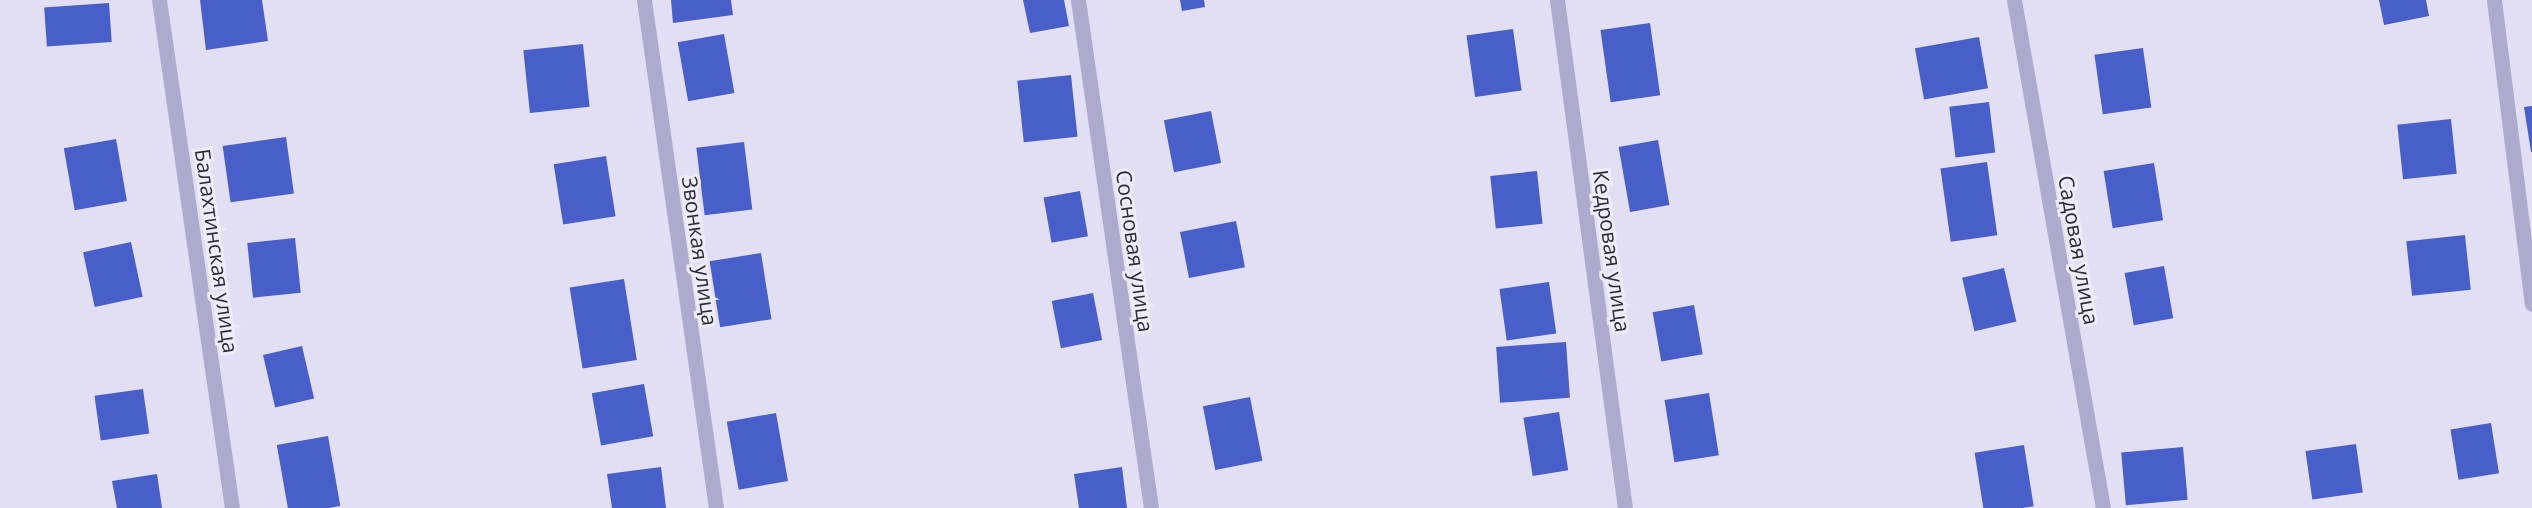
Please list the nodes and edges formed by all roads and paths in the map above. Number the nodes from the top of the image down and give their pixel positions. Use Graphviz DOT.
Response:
graph roads {
  1 [pos="159,0"];
  2 [pos="644,0"];
  3 [pos="1078,0"];
  4 [pos="1557,0"];
  5 [pos="2014,0"];
  6 [pos="2494,0"];
  7 [pos="2532,303"];
  8 [pos="232,508"];
  9 [pos="716,508"];
  10 [pos="1151,508"];
  11 [pos="1626,508"];
  12 [pos="2103,508"];
  1 -- 8 [label="street, Балахтинская улица"];
  2 -- 9 [label="street, Звонкая улица"];
  3 -- 10 [label="street, Сосновая улица"];
  4 -- 11 [label="street, Кедровая улица"];
  5 -- 12 [label="street, Садовая улица"];
  6 -- 7 [label="street"];
}
